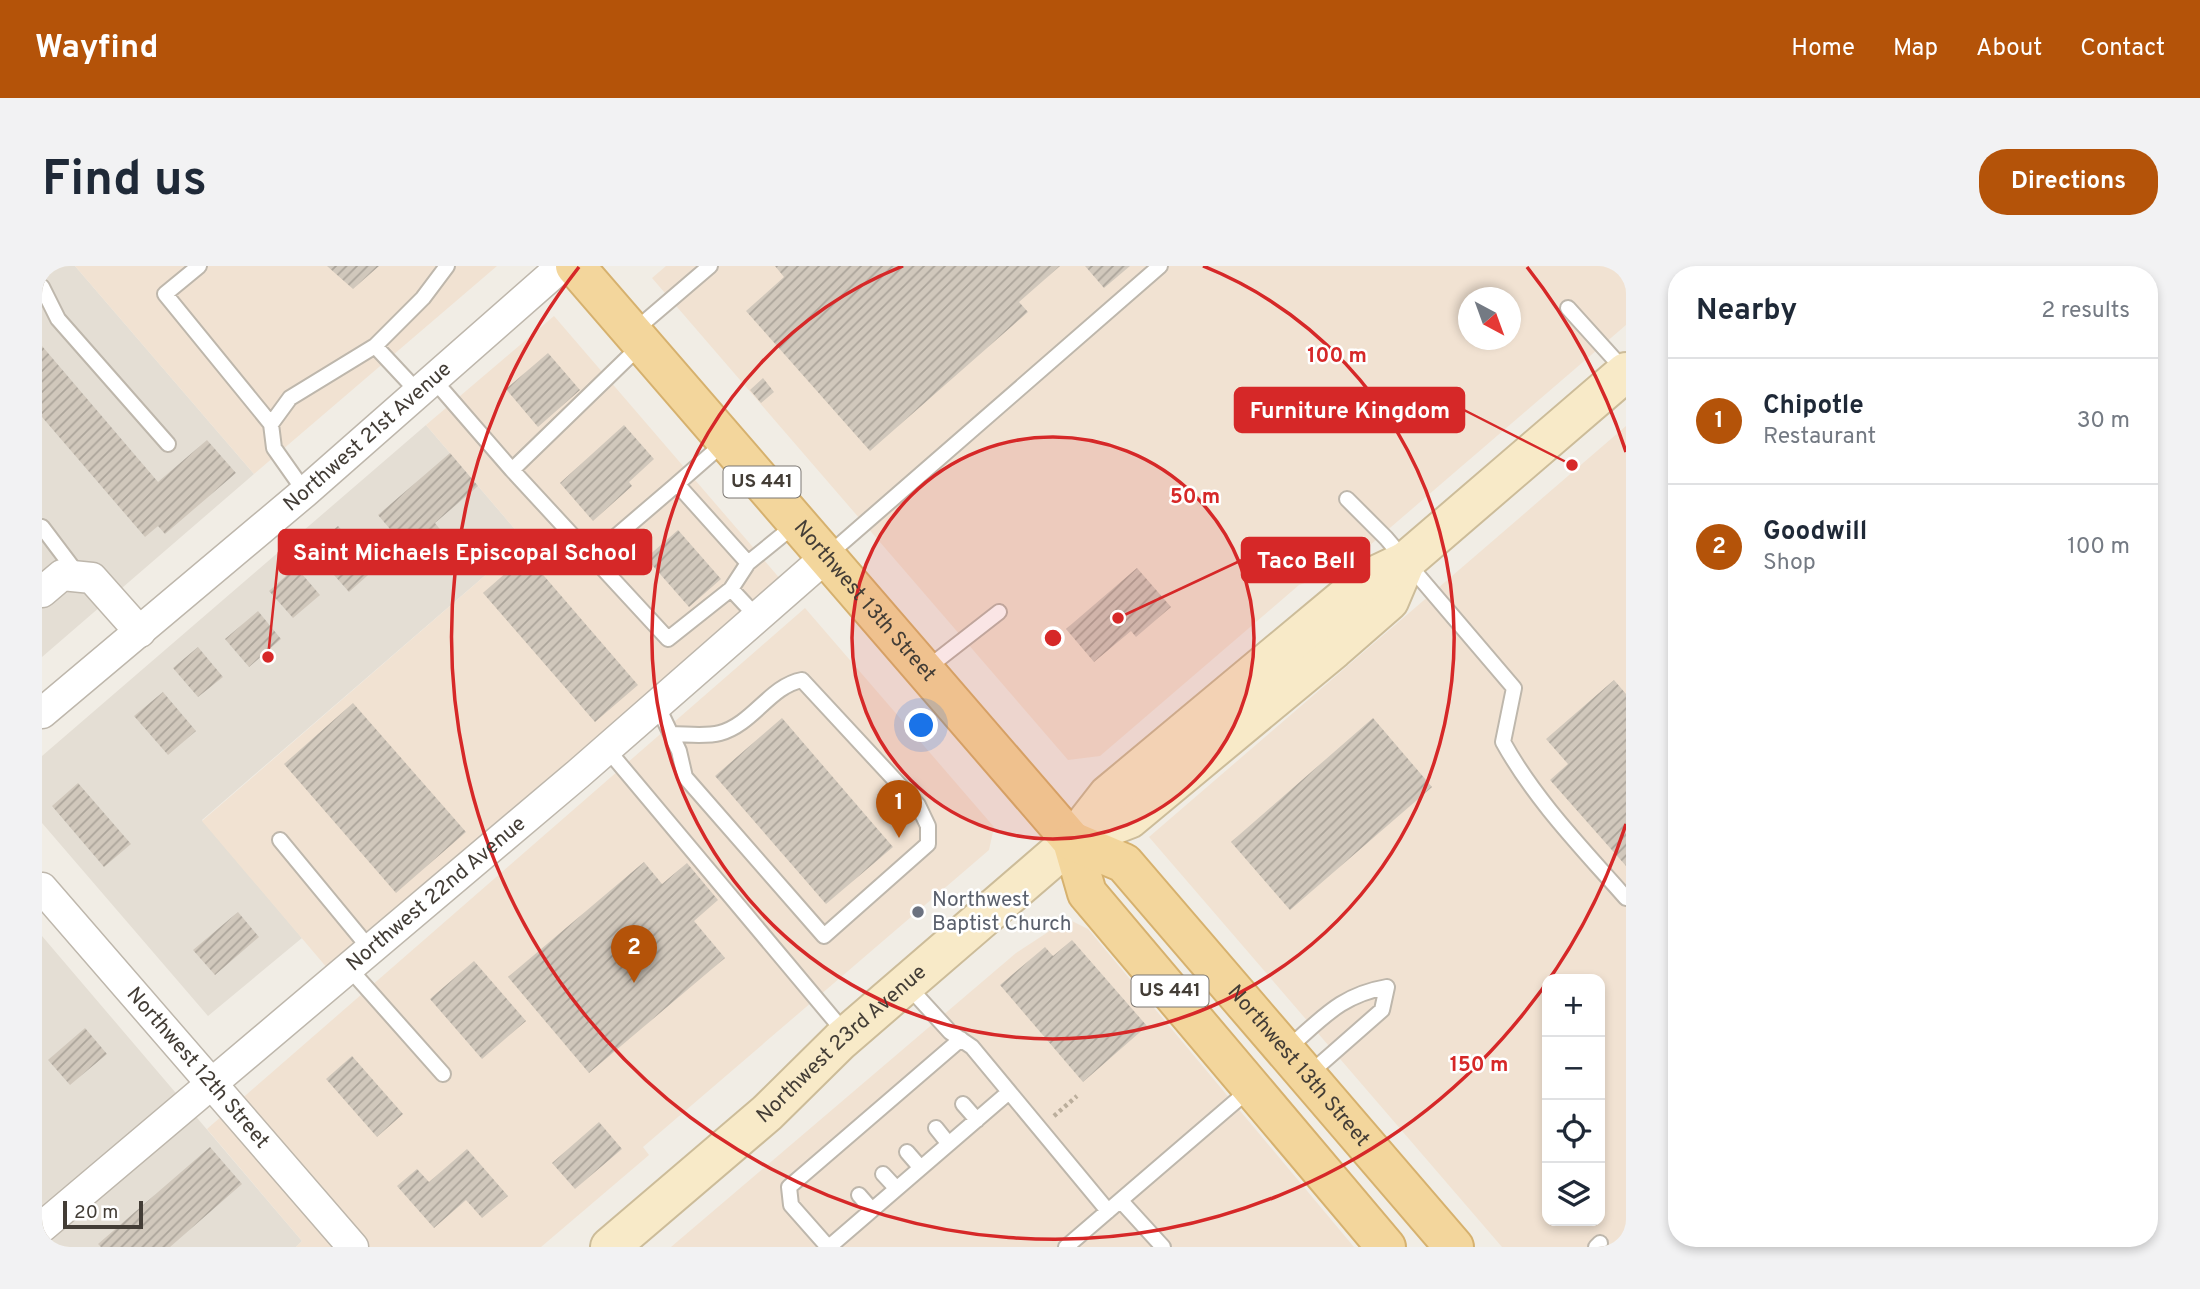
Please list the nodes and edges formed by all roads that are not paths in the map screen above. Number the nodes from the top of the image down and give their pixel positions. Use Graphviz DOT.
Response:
graph roads {
  1 [pos="199,266"];
  2 [pos="447,266"];
  3 [pos="562,266"];
  4 [pos="575,266"];
  5 [pos="710,266"];
  6 [pos="1160,266"];
  7 [pos="42,287"];
  8 [pos="1568,308"];
  9 [pos="637,338"];
  10 [pos="375,346"];
  11 [pos="1626,372"];
  12 [pos="426,385"];
  13 [pos="271,424"];
  14 [pos="726,441"];
  15 [pos="168,444"];
  16 [pos="512,470"];
  17 [pos="677,484"];
  18 [pos="305,492"];
  19 [pos="1347,499"];
  20 [pos="797,523"];
  21 [pos="42,527"];
  22 [pos="593,556"];
  23 [pos="826,556"];
  24 [pos="1406,561"];
  25 [pos="748,563"];
  26 [pos="80,577"];
  27 [pos="732,589"];
  28 [pos="42,592"];
  29 [pos="999,612"];
  30 [pos="758,618"];
  31 [pos="140,632"];
  32 [pos="924,670"];
  33 [pos="657,705"];
  34 [pos="42,713"];
  35 [pos="671,734"];
  36 [pos="607,749"];
  37 [pos="279,840"];
  38 [pos="1072,841"];
  39 [pos="42,888"];
  40 [pos="1626,898"];
  41 [pos="359,958"];
  42 [pos="906,984"];
  43 [pos="847,1035"];
  44 [pos="961,1039"];
  45 [pos="1296,1063"];
  46 [pos="443,1074"];
  47 [pos="211,1083"];
  48 [pos="1252,1088"];
  49 [pos="1009,1092"];
  50 [pos="963,1104"];
  51 [pos="977,1120"];
  52 [pos="936,1128"];
  53 [pos="850,1134"];
  54 [pos="948,1143"];
  55 [pos="860,1146"];
  56 [pos="908,1152"];
  57 [pos="920,1167"];
  58 [pos="883,1174"];
  59 [pos="896,1188"];
  60 [pos="859,1195"];
  61 [pos="1121,1200"];
  62 [pos="872,1210"];
  63 [pos="1108,1211"];
  64 [pos="42,1227"];
  65 [pos="627,1238"];
  66 [pos="353,1247"];
  67 [pos="828,1247"];
  68 [pos="1066,1247"];
  69 [pos="1163,1247"];
  70 [pos="1387,1247"];
  71 [pos="1454,1247"];
  1 -- 13 [label="lane"];
  2 -- 10 [label="lane"];
  3 -- 12 [label="street, Northwest 21st Avenue"];
  4 -- 9 [label="main road, Northwest 13th Street / US 441"];
  5 -- 9 [label="lane"];
  6 -- 23 [label="lane"];
  7 -- 15 [label="lane"];
  8 -- 11 [label="lane"];
  9 -- 14 [label="main road, Northwest 13th Street / US 441"];
  9 -- 16 [label="lane"];
  10 -- 12 [label="lane"];
  10 -- 13 [label="lane"];
  11 -- 24 [label="street"];
  12 -- 16 [label="lane"];
  12 -- 18 [label="street, Northwest 21st Avenue"];
  13 -- 18 [label="lane"];
  14 -- 17 [label="lane"];
  14 -- 20 [label="main road, Northwest 13th Street / US 441"];
  16 -- 22 [label="lane"];
  17 -- 22 [label="lane"];
  17 -- 25 [label="lane"];
  18 -- 31 [label="street, Northwest 21st Avenue"];
  19 -- 24 [label="lane"];
  20 -- 23 [label="main road, Northwest 13th Street / US 441"];
  20 -- 25 [label="lane"];
  21 -- 26 [label="lane"];
  22 -- 27 [label="lane"];
  23 -- 30 [label="street, Northwest 22nd Avenue"];
  23 -- 32 [label="main road, Northwest 13th Street / US 441"];
  24 -- 38 [label="street, Northwest 23rd Avenue"];
  24 -- 38 [label="street, Northwest 23rd Avenue"];
  24 -- 40 [label="lane"];
  25 -- 27 [label="lane"];
  26 -- 28 [label="street"];
  26 -- 31 [label="street"];
  27 -- 30 [label="lane"];
  29 -- 32 [label="lane"];
  30 -- 33 [label="street, Northwest 22nd Avenue"];
  31 -- 34 [label="street, Northwest 21st Avenue"];
  32 -- 38 [label="main road, Northwest 13th Street / US 441"];
  33 -- 35 [label="lane"];
  33 -- 36 [label="street, Northwest 22nd Avenue"];
  35 -- 35 [label="lane"];
  36 -- 41 [label="street, Northwest 22nd Avenue"];
  36 -- 43 [label="lane"];
  37 -- 41 [label="lane"];
  38 -- 42 [label="street, Northwest 23rd Avenue"];
  38 -- 45 [label="main road, Northwest 13th Street / US 441"];
  38 -- 48 [label="main road, Northwest 13th Street / US 441"];
  39 -- 47 [label="street, Northwest 12th Street"];
  41 -- 46 [label="lane"];
  41 -- 47 [label="street, Northwest 22nd Avenue"];
  42 -- 43 [label="street, Northwest 23rd Avenue"];
  42 -- 44 [label="lane"];
  43 -- 65 [label="street, Northwest 23rd Avenue"];
  44 -- 49 [label="lane"];
  44 -- 53 [label="lane"];
  45 -- 45 [label="lane"];
  45 -- 71 [label="main road, Northwest 13th Street / US 441"];
  47 -- 64 [label="street, Northwest 22nd Avenue"];
  47 -- 66 [label="street, Northwest 12th Street"];
  48 -- 61 [label="lane"];
  48 -- 70 [label="main road, Northwest 13th Street / US 441"];
  49 -- 51 [label="lane"];
  49 -- 63 [label="lane"];
  50 -- 51 [label="lane"];
  51 -- 54 [label="lane"];
  52 -- 54 [label="lane"];
  53 -- 55 [label="lane"];
  53 -- 67 [label="lane"];
  54 -- 57 [label="lane"];
  56 -- 57 [label="lane"];
  57 -- 59 [label="lane"];
  58 -- 59 [label="lane"];
  59 -- 62 [label="lane"];
  60 -- 62 [label="lane"];
  61 -- 63 [label="lane"];
  61 -- 69 [label="lane"];
  62 -- 67 [label="lane"];
  63 -- 68 [label="lane"];
}
